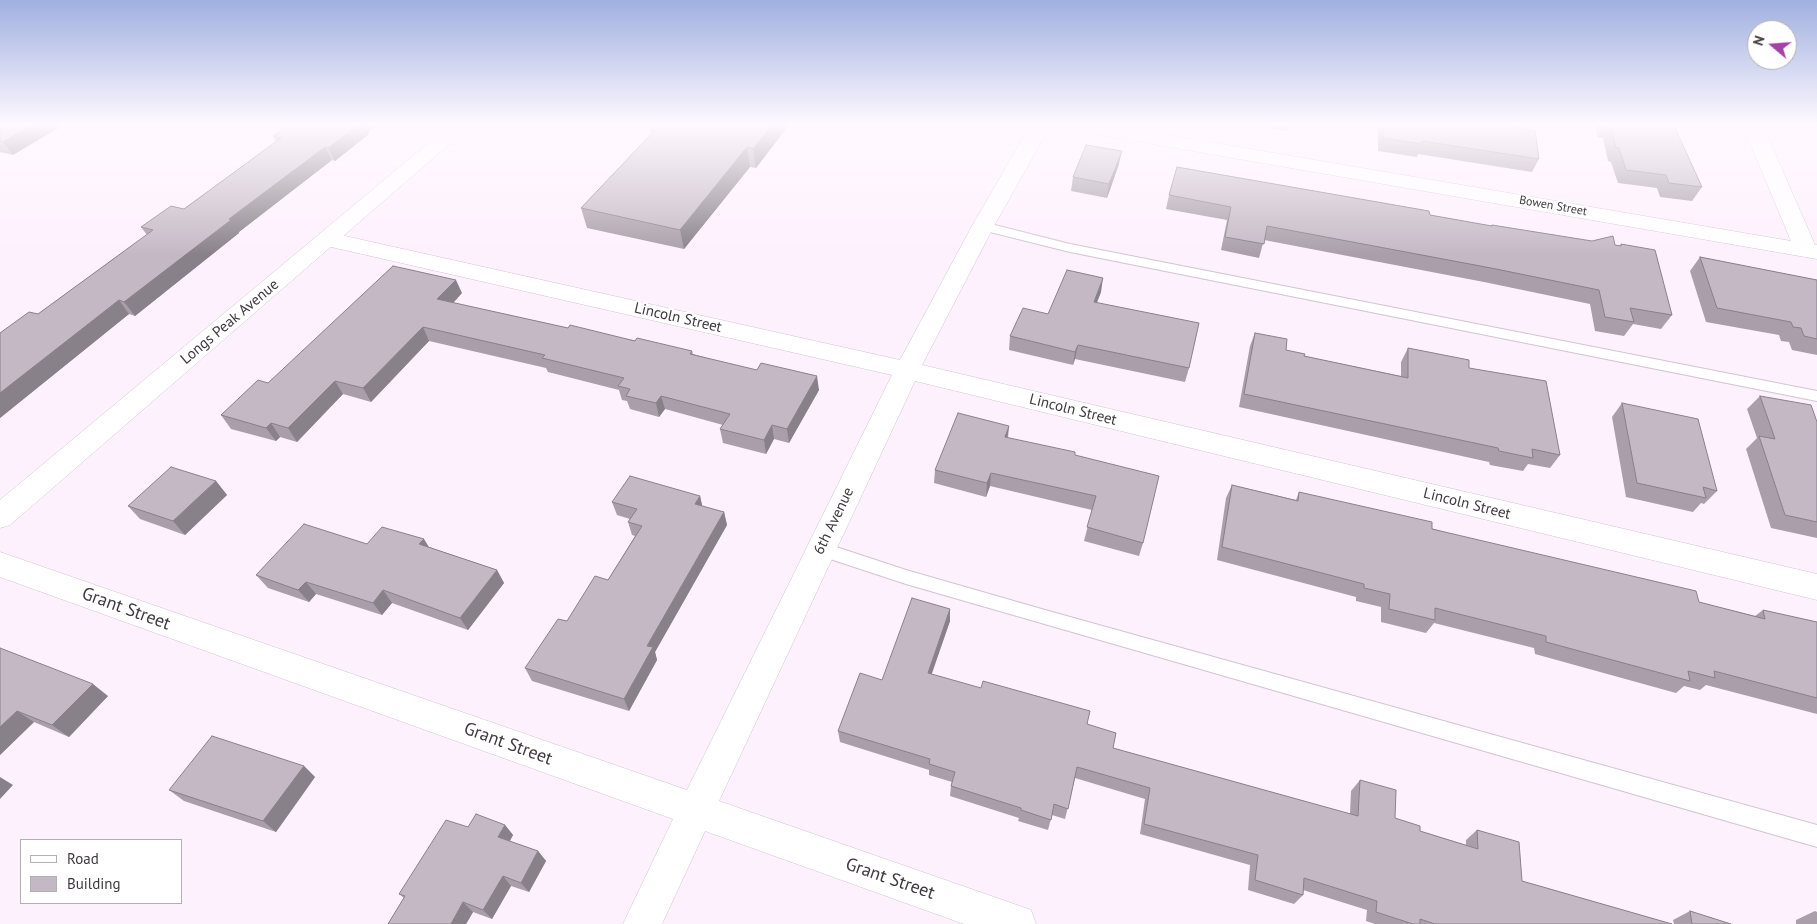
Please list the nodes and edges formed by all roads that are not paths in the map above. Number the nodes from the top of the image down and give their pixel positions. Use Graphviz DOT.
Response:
graph roads {
  1 [pos="409,169"];
  2 [pos="1015,169"];
  3 [pos="1334,169"];
  4 [pos="1773,169"];
  5 [pos="983,226"];
  6 [pos="327,239"];
  7 [pos="1811,251"];
  8 [pos="907,370"];
  9 [pos="1817,396"];
  10 [pos="0,517"];
  11 [pos="821,549"];
  12 [pos="0,564"];
  13 [pos="1817,588"];
  14 [pos="696,811"];
  15 [pos="1817,836"];
  16 [pos="642,924"];
  17 [pos="1017,924"];
  1 -- 6 [label="street, Longs Peak Avenue"];
  2 -- 5 [label="street, 6th Avenue"];
  3 -- 7 [label="street, Bowen Street"];
  4 -- 7 [label="street"];
  5 -- 8 [label="street, 6th Avenue"];
  5 -- 9 [label="lane"];
  6 -- 8 [label="street, Lincoln Street"];
  6 -- 10 [label="street, Longs Peak Avenue"];
  8 -- 11 [label="street, 6th Avenue"];
  8 -- 13 [label="street, Lincoln Street"];
  11 -- 14 [label="street, 6th Avenue"];
  11 -- 15 [label="lane"];
  12 -- 14 [label="street, Grant Street"];
  14 -- 16 [label="street, 6th Avenue"];
  14 -- 17 [label="street, Grant Street"];
}
